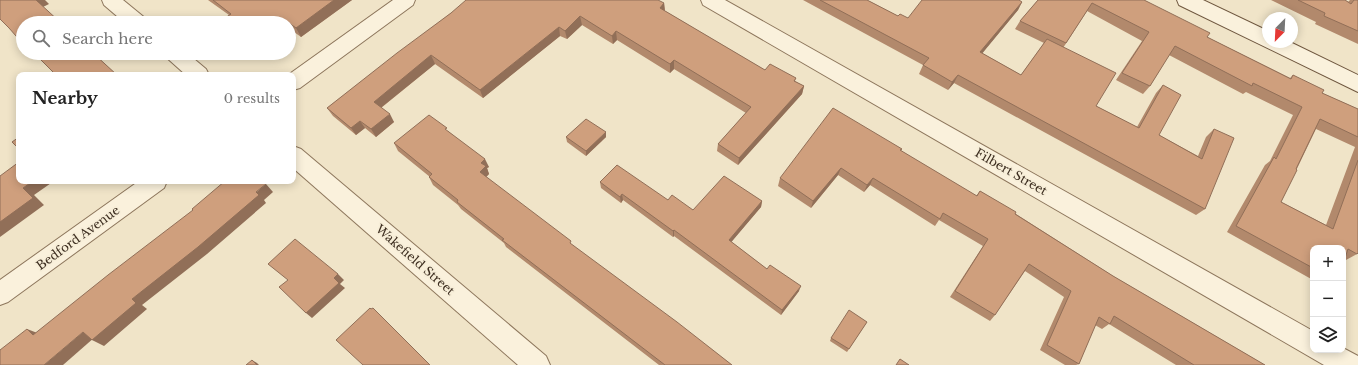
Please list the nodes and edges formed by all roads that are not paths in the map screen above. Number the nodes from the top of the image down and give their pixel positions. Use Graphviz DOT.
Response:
graph roads {
  1 [pos="112,0"];
  2 [pos="406,0"];
  3 [pos="710,0"];
  4 [pos="1186,0"];
  5 [pos="130,16"];
  6 [pos="1262,37"];
  7 [pos="1284,48"];
  8 [pos="182,60"];
  9 [pos="196,72"];
  10 [pos="296,80"];
  11 [pos="1358,84"];
  12 [pos="296,158"];
  13 [pos="152,184"];
  14 [pos="0,294"];
  15 [pos="1310,343"];
  16 [pos="1327,353"];
  17 [pos="537,365"];
  18 [pos="1349,365"];
  1 -- 5 [label="street"];
  2 -- 10 [label="street"];
  3 -- 15 [label="street, Filbert Street"];
  4 -- 6 [label="street"];
  7 -- 11 [label="street"];
  8 -- 9 [label="street"];
  12 -- 17 [label="street, Wakefield Street"];
  13 -- 14 [label="street, Bedford Avenue"];
  16 -- 18 [label="street"];
}
